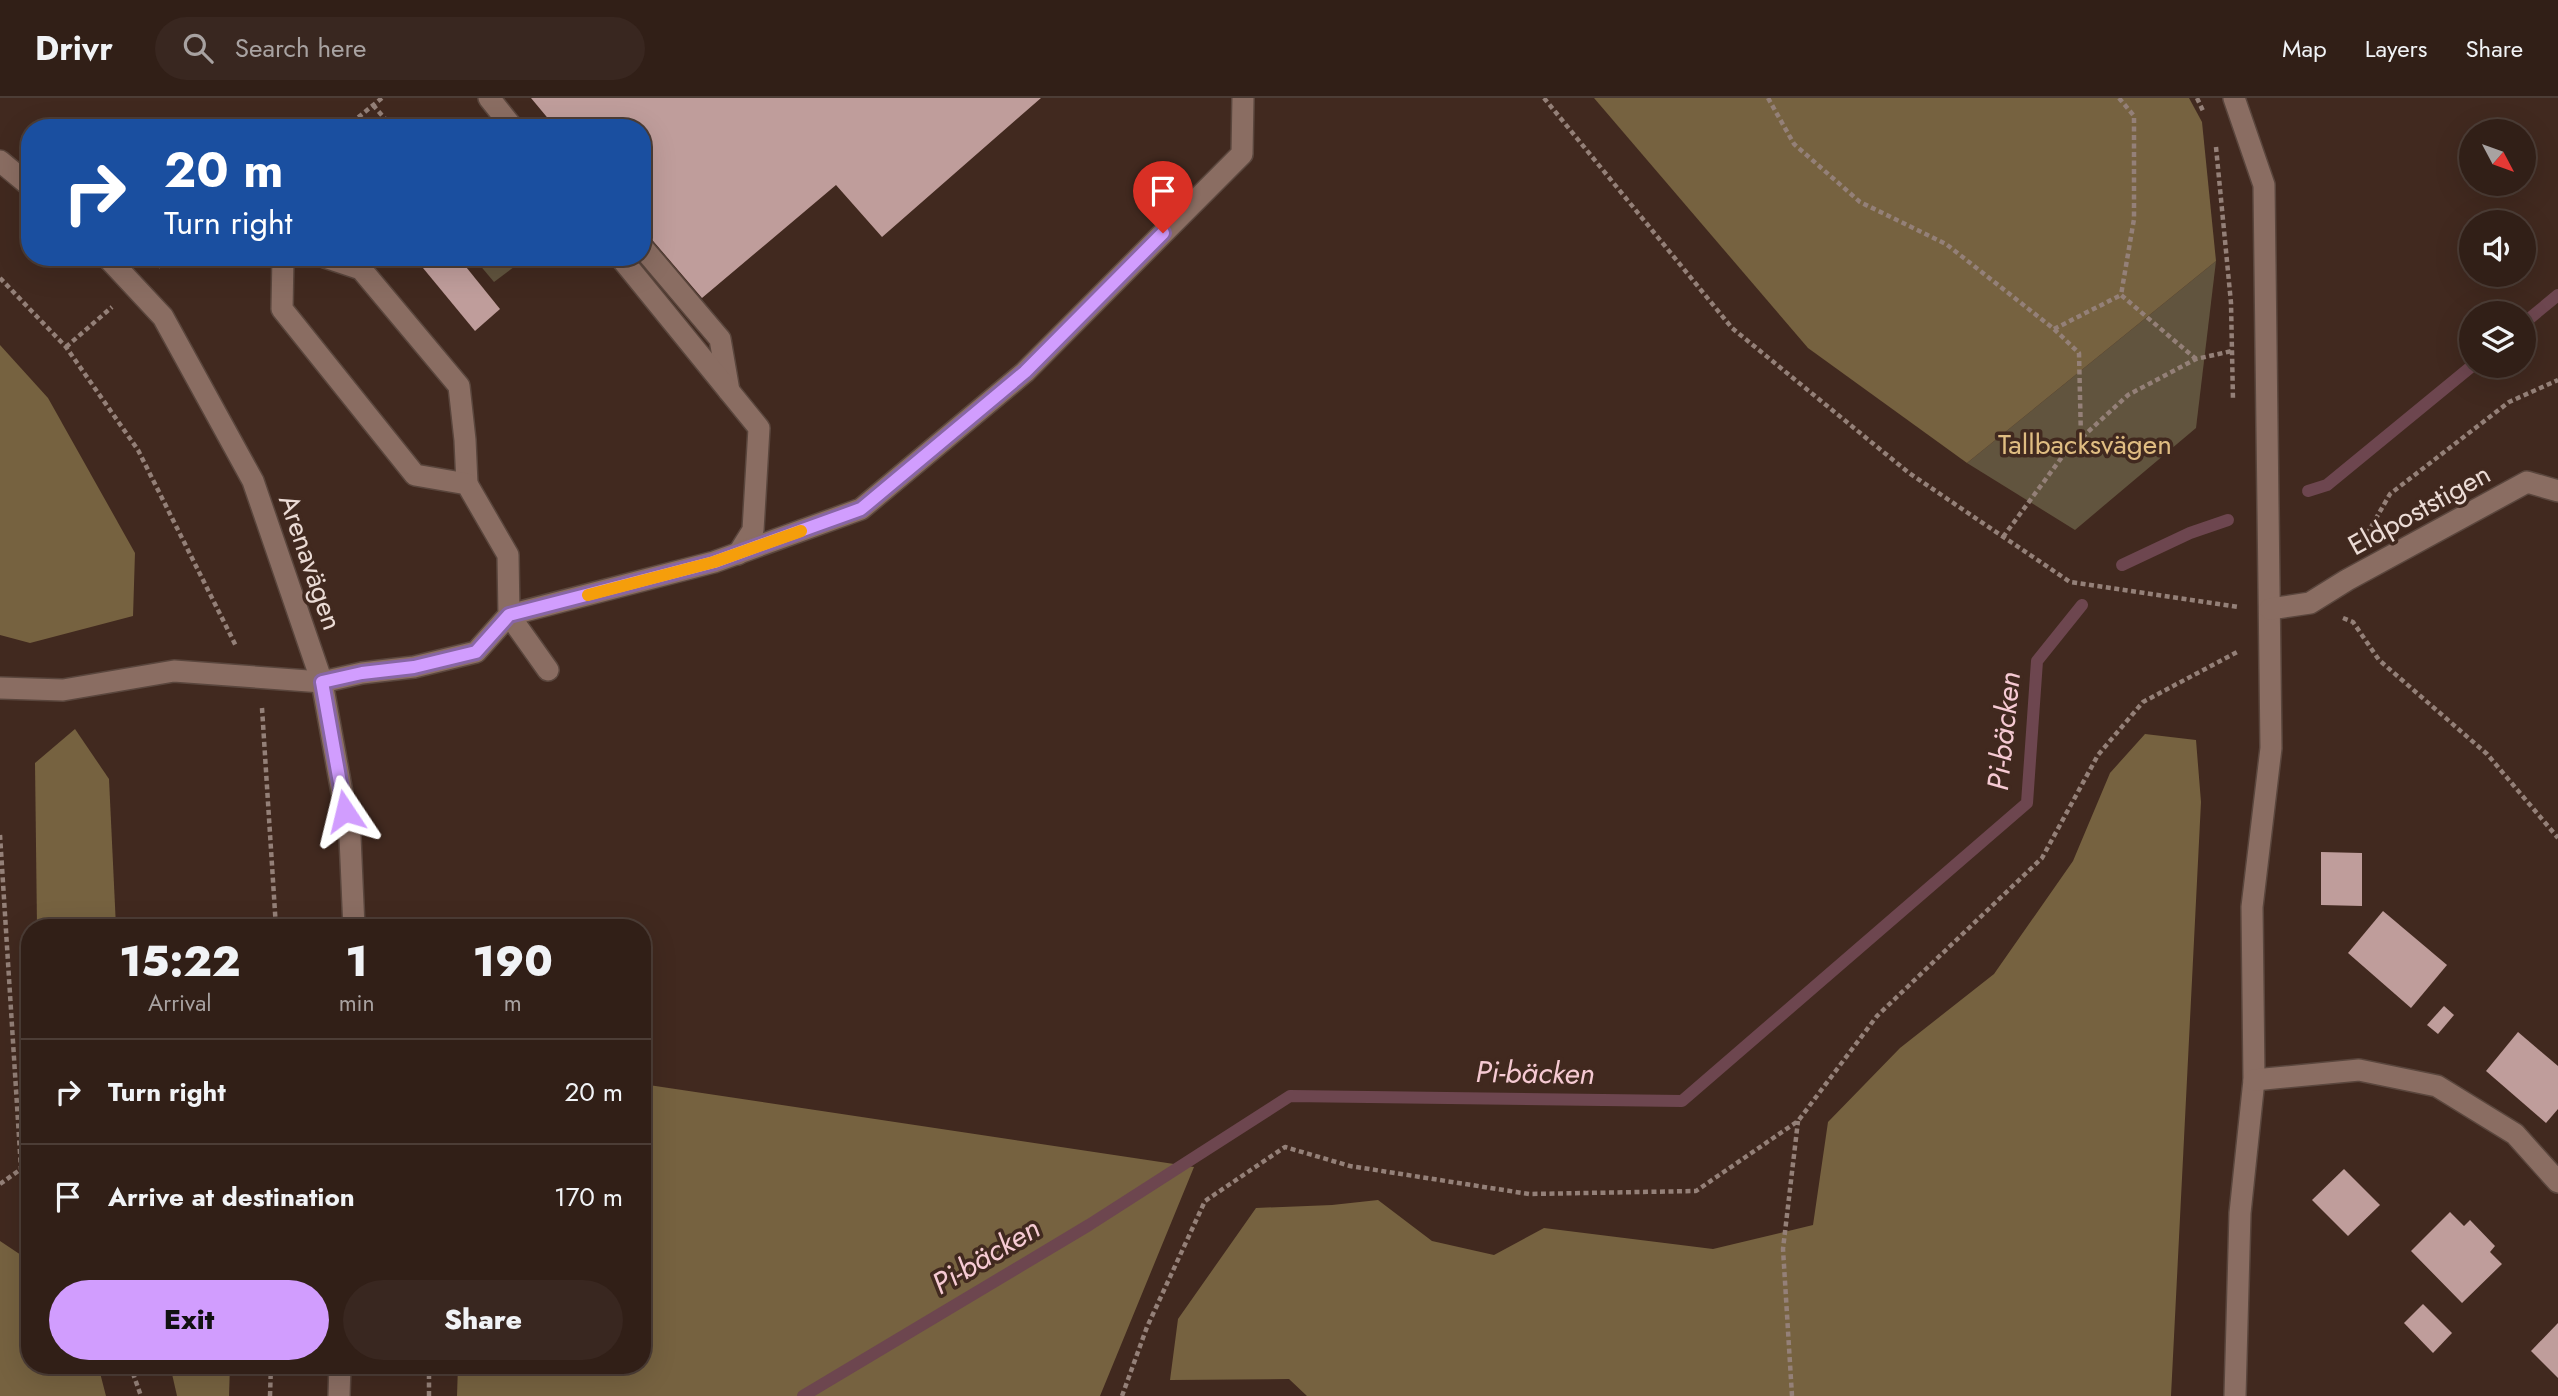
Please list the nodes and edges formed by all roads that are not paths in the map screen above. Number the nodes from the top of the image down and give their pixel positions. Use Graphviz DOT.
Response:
graph roads {
  1 [pos="489,98"];
  2 [pos="1243,98"];
  3 [pos="2234,98"];
  4 [pos="506,119"];
  5 [pos="0,161"];
  6 [pos="21,178"];
  7 [pos="651,258"];
  8 [pos="115,266"];
  9 [pos="283,266"];
  10 [pos="352,266"];
  11 [pos="627,266"];
  12 [pos="729,391"];
  13 [pos="467,484"];
  14 [pos="2558,491"];
  15 [pos="738,554"];
  16 [pos="2270,609"];
  17 [pos="509,615"];
  18 [pos="548,670"];
  19 [pos="322,682"];
  20 [pos="0,688"];
  21 [pos="354,919"];
  22 [pos="2254,1080"];
  23 [pos="2558,1182"];
  24 [pos="340,1374"];
  25 [pos="339,1396"];
  26 [pos="2235,1396"];
  1 -- 4 [label="street"];
  2 -- 15 [label="street"];
  3 -- 16 [label="street"];
  5 -- 6 [label="street"];
  7 -- 12 [label="street"];
  8 -- 19 [label="street, Arenavägen"];
  9 -- 13 [label="street"];
  10 -- 13 [label="street"];
  11 -- 12 [label="street"];
  12 -- 15 [label="street"];
  13 -- 17 [label="street"];
  14 -- 16 [label="street, Eldpoststigen"];
  15 -- 17 [label="street"];
  16 -- 22 [label="street"];
  17 -- 18 [label="street"];
  17 -- 19 [label="street"];
  19 -- 20 [label="street"];
  19 -- 21 [label="street, Arenavägen"];
  22 -- 23 [label="street"];
  22 -- 26 [label="street"];
  24 -- 25 [label="street"];
}
